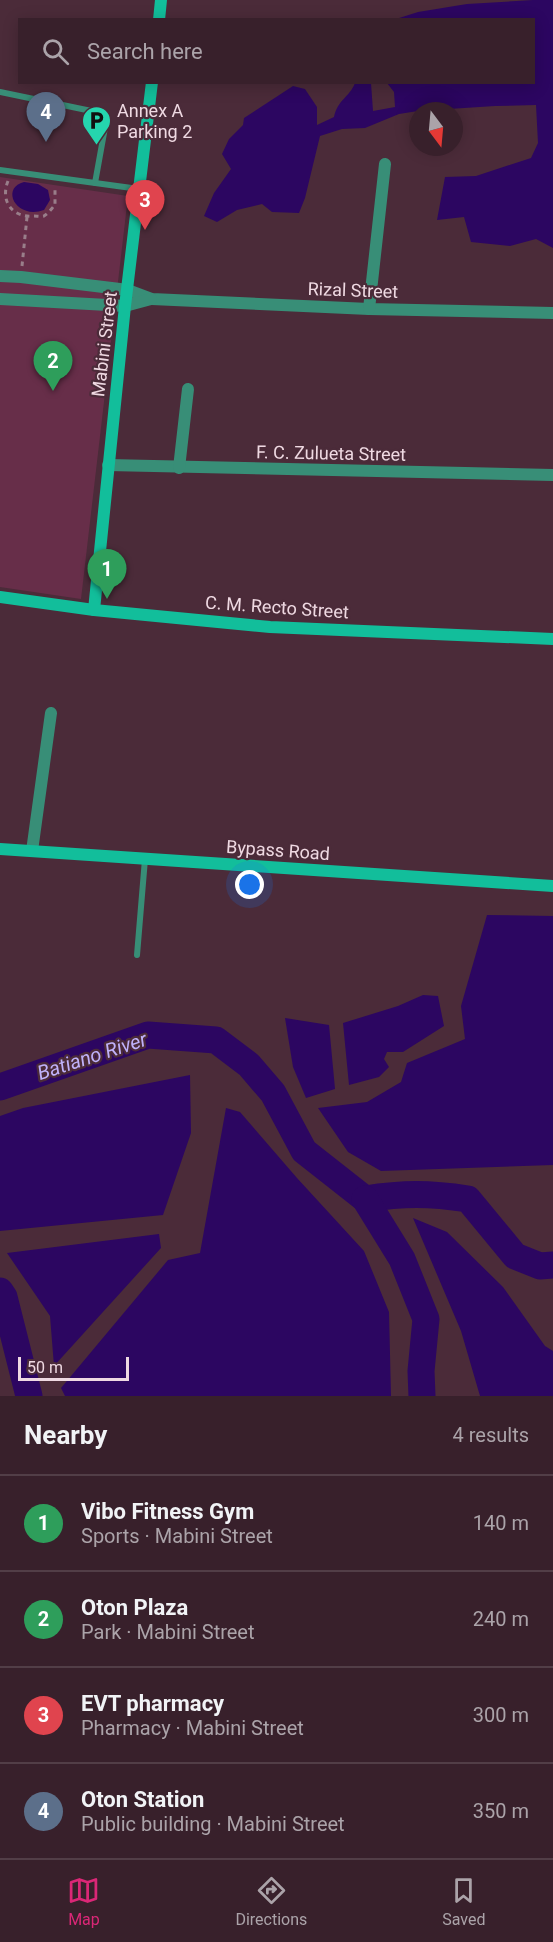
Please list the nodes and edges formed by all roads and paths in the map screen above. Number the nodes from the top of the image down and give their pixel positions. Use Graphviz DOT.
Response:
graph roads {
  1 [pos="161,0"];
  2 [pos="159,18"];
  3 [pos="152,84"];
  4 [pos="0,92"];
  5 [pos="385,164"];
  6 [pos="0,170"];
  7 [pos="14,172"];
  8 [pos="53,178"];
  9 [pos="94,183"];
  10 [pos="140,189"];
  11 [pos="27,217"];
  12 [pos="0,276"];
  13 [pos="21,277"];
  14 [pos="128,290"];
  15 [pos="0,299"];
  16 [pos="152,299"];
  17 [pos="125,306"];
  18 [pos="369,309"];
  19 [pos="553,313"];
  20 [pos="188,389"];
  21 [pos="108,465"];
  22 [pos="179,468"];
  23 [pos="553,475"];
  24 [pos="0,597"];
  25 [pos="94,610"];
  26 [pos="553,639"];
  27 [pos="51,713"];
  28 [pos="0,849"];
  29 [pos="32,851"];
  30 [pos="145,859"];
  31 [pos="553,886"];
  32 [pos="137,955"];
  1 -- 2 [label="street"];
  3 -- 10 [label="street, Mabini Street"];
  4 -- 9 [label="lane"];
  5 -- 18 [label="street"];
  6 -- 7 [label="lane"];
  7 -- 8 [label="lane"];
  7 -- 11 [label="path"];
  8 -- 9 [label="lane"];
  8 -- 11 [label="path"];
  9 -- 10 [label="lane"];
  10 -- 14 [label="street, Mabini Street"];
  11 -- 13 [label="path"];
  12 -- 13 [label="street, Rizal Street"];
  13 -- 14 [label="street, Rizal Street"];
  14 -- 16 [label="street, Rizal Street"];
  14 -- 17 [label="street, Mabini Street"];
  15 -- 17 [label="street, Rizal Street"];
  16 -- 17 [label="street, Rizal Street"];
  16 -- 18 [label="street, Rizal Street"];
  17 -- 21 [label="street, Mabini Street"];
  18 -- 19 [label="street, Rizal Street"];
  20 -- 22 [label="street"];
  21 -- 22 [label="street, F. C. Zulueta Street"];
  21 -- 25 [label="street, Mabini Street"];
  22 -- 23 [label="street, F. C. Zulueta Street"];
  24 -- 25 [label="street, C. M. Recto Street"];
  25 -- 26 [label="street, C. M. Recto Street"];
  27 -- 29 [label="street"];
  28 -- 29 [label="street, Bypass Road"];
  29 -- 30 [label="street, Bypass Road"];
  30 -- 31 [label="street, Bypass Road"];
  30 -- 32 [label="lane"];
}
